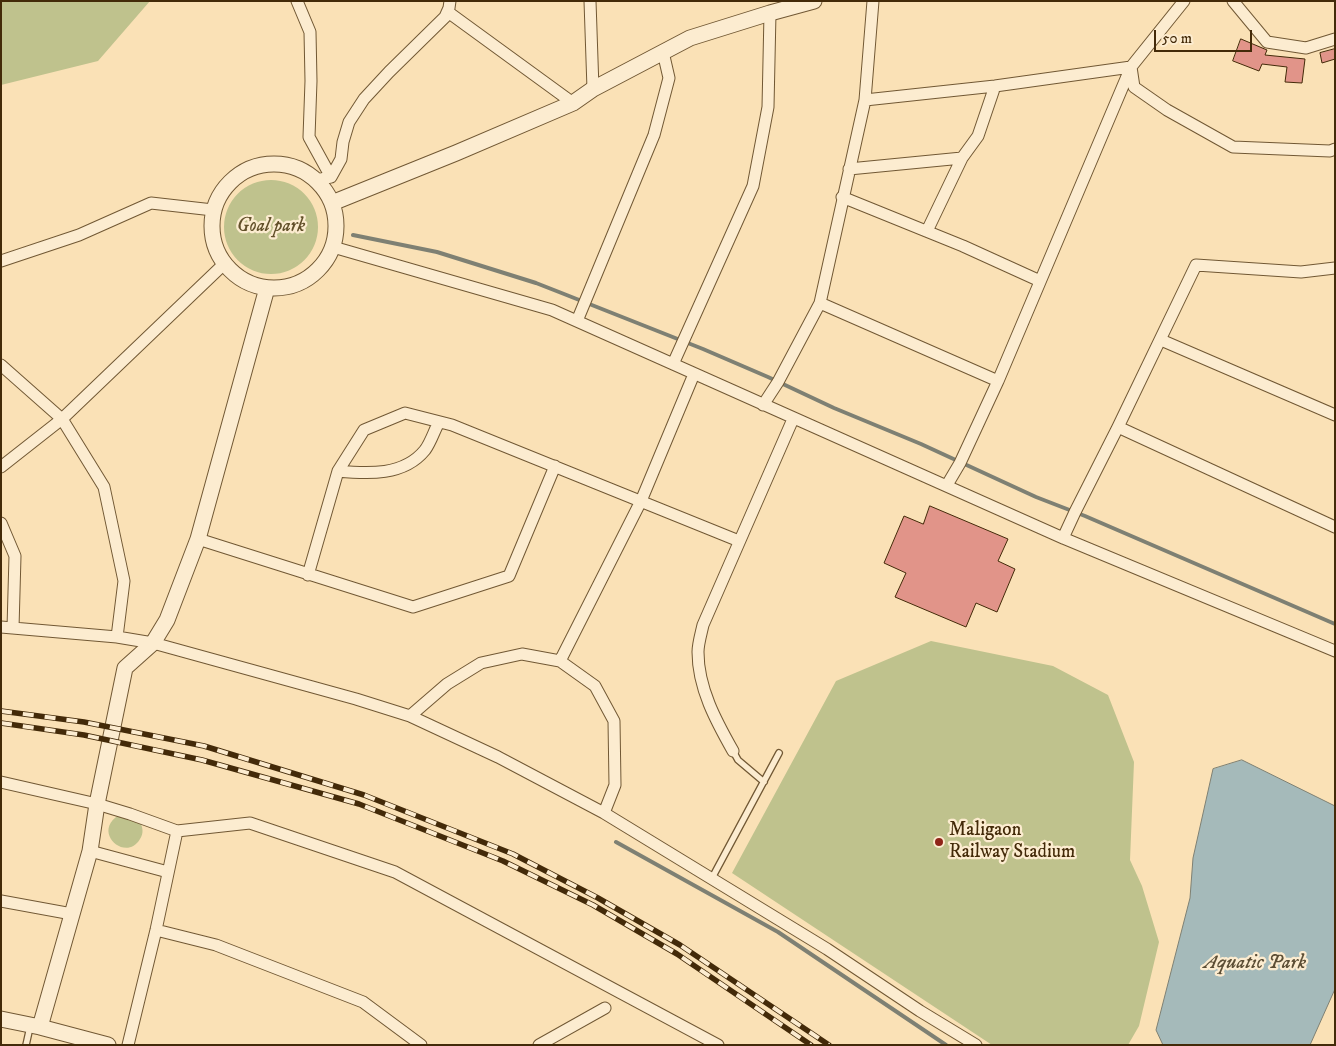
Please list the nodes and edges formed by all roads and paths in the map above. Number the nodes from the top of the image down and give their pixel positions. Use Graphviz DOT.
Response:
graph roads {
  1 [pos="296,1"];
  2 [pos="590,1"];
  3 [pos="814,1"];
  4 [pos="873,1"];
  5 [pos="1184,1"];
  6 [pos="1233,1"];
  7 [pos="449,7"];
  8 [pos="770,13"];
  9 [pos="1335,39"];
  10 [pos="663,52"];
  11 [pos="1131,66"];
  12 [pos="995,86"];
  13 [pos="593,89"];
  14 [pos="865,100"];
  15 [pos="573,102"];
  16 [pos="1335,149"];
  17 [pos="962,158"];
  18 [pos="849,169"];
  19 [pos="332,177"];
  20 [pos="316,180"];
  21 [pos="842,197"];
  22 [pos="332,203"];
  23 [pos="214,210"];
  24 [pos="927,231"];
  25 [pos="333,246"];
  26 [pos="1,261"];
  27 [pos="224,264"];
  28 [pos="1335,268"];
  29 [pos="1040,281"];
  30 [pos="267,288"];
  31 [pos="820,303"];
  32 [pos="577,321"];
  33 [pos="1161,340"];
  34 [pos="673,364"];
  35 [pos="1,365"];
  36 [pos="694,374"];
  37 [pos="998,382"];
  38 [pos="763,405"];
  39 [pos="1335,415"];
  40 [pos="793,418"];
  41 [pos="62,419"];
  42 [pos="438,422"];
  43 [pos="1118,428"];
  44 [pos="554,466"];
  45 [pos="1,467"];
  46 [pos="338,471"];
  47 [pos="947,485"];
  48 [pos="641,501"];
  49 [pos="1,523"];
  50 [pos="1335,527"];
  51 [pos="1063,538"];
  52 [pos="198,539"];
  53 [pos="739,541"];
  54 [pos="308,575"];
  55 [pos="7,628"];
  56 [pos="117,636"];
  57 [pos="152,643"];
  58 [pos="1335,651"];
  59 [pos="560,661"];
  60 [pos="410,716"];
  61 [pos="733,751"];
  62 [pos="779,753"];
  63 [pos="1,782"];
  64 [pos="764,782"];
  65 [pos="97,804"];
  66 [pos="604,813"];
  67 [pos="177,830"];
  68 [pos="90,851"];
  69 [pos="168,872"];
  70 [pos="712,878"];
  71 [pos="1,901"];
  72 [pos="72,914"];
  73 [pos="156,930"];
  74 [pos="605,1008"];
  75 [pos="1,1019"];
  76 [pos="35,1026"];
  77 [pos="26,1045"];
  78 [pos="108,1045"];
  79 [pos="128,1045"];
  80 [pos="421,1045"];
  81 [pos="539,1045"];
  82 [pos="718,1045"];
  83 [pos="976,1045"];
  1 -- 19 [label="street"];
  2 -- 13 [label="street"];
  3 -- 8 [label="street"];
  4 -- 14 [label="street"];
  5 -- 11 [label="street"];
  6 -- 9 [label="street"];
  7 -- 15 [label="street"];
  7 -- 19 [label="street"];
  8 -- 10 [label="street"];
  8 -- 34 [label="street"];
  10 -- 13 [label="street"];
  10 -- 32 [label="street"];
  11 -- 12 [label="street"];
  11 -- 16 [label="street"];
  11 -- 29 [label="street"];
  12 -- 14 [label="street"];
  12 -- 17 [label="street"];
  13 -- 15 [label="street"];
  14 -- 18 [label="street"];
  15 -- 22 [label="street"];
  17 -- 18 [label="street"];
  17 -- 24 [label="street"];
  18 -- 21 [label="street"];
  19 -- 20 [label="street"];
  20 -- 22 [label="street"];
  20 -- 23 [label="street"];
  21 -- 24 [label="street"];
  21 -- 31 [label="street"];
  22 -- 25 [label="street"];
  23 -- 26 [label="street"];
  23 -- 27 [label="street"];
  24 -- 29 [label="street"];
  25 -- 30 [label="street"];
  25 -- 32 [label="street"];
  27 -- 30 [label="street"];
  27 -- 41 [label="street"];
  28 -- 33 [label="street"];
  29 -- 37 [label="street"];
  30 -- 52 [label="street"];
  31 -- 37 [label="street"];
  31 -- 38 [label="street"];
  32 -- 34 [label="street"];
  33 -- 39 [label="street"];
  33 -- 43 [label="street"];
  34 -- 36 [label="street"];
  35 -- 41 [label="street"];
  36 -- 38 [label="street"];
  36 -- 48 [label="street"];
  37 -- 47 [label="street"];
  38 -- 40 [label="street"];
  40 -- 47 [label="street"];
  40 -- 53 [label="street"];
  41 -- 45 [label="street"];
  41 -- 56 [label="street"];
  42 -- 44 [label="street"];
  42 -- 46 [label="street"];
  42 -- 46 [label="street"];
  43 -- 50 [label="street"];
  43 -- 51 [label="street"];
  44 -- 48 [label="street"];
  44 -- 54 [label="street"];
  46 -- 54 [label="street"];
  47 -- 51 [label="street"];
  48 -- 53 [label="street"];
  48 -- 59 [label="street"];
  49 -- 55 [label="street"];
  51 -- 58 [label="street"];
  52 -- 54 [label="street"];
  52 -- 57 [label="street"];
  53 -- 61 [label="street"];
  55 -- 56 [label="street"];
  56 -- 57 [label="street"];
  57 -- 60 [label="street"];
  57 -- 65 [label="street"];
  59 -- 60 [label="street"];
  59 -- 66 [label="street"];
  60 -- 66 [label="street"];
  61 -- 64 [label="lane"];
  62 -- 64 [label="lane"];
  63 -- 65 [label="street"];
  64 -- 70 [label="lane"];
  65 -- 67 [label="street"];
  65 -- 68 [label="street"];
  66 -- 70 [label="street"];
  67 -- 69 [label="street"];
  67 -- 82 [label="street"];
  68 -- 69 [label="street"];
  68 -- 72 [label="street"];
  69 -- 73 [label="street"];
  70 -- 83 [label="street"];
  71 -- 72 [label="street"];
  72 -- 76 [label="street"];
  73 -- 79 [label="street"];
  73 -- 80 [label="street"];
  74 -- 81 [label="street"];
  75 -- 76 [label="street"];
  76 -- 77 [label="lane"];
  76 -- 78 [label="street"];
}
